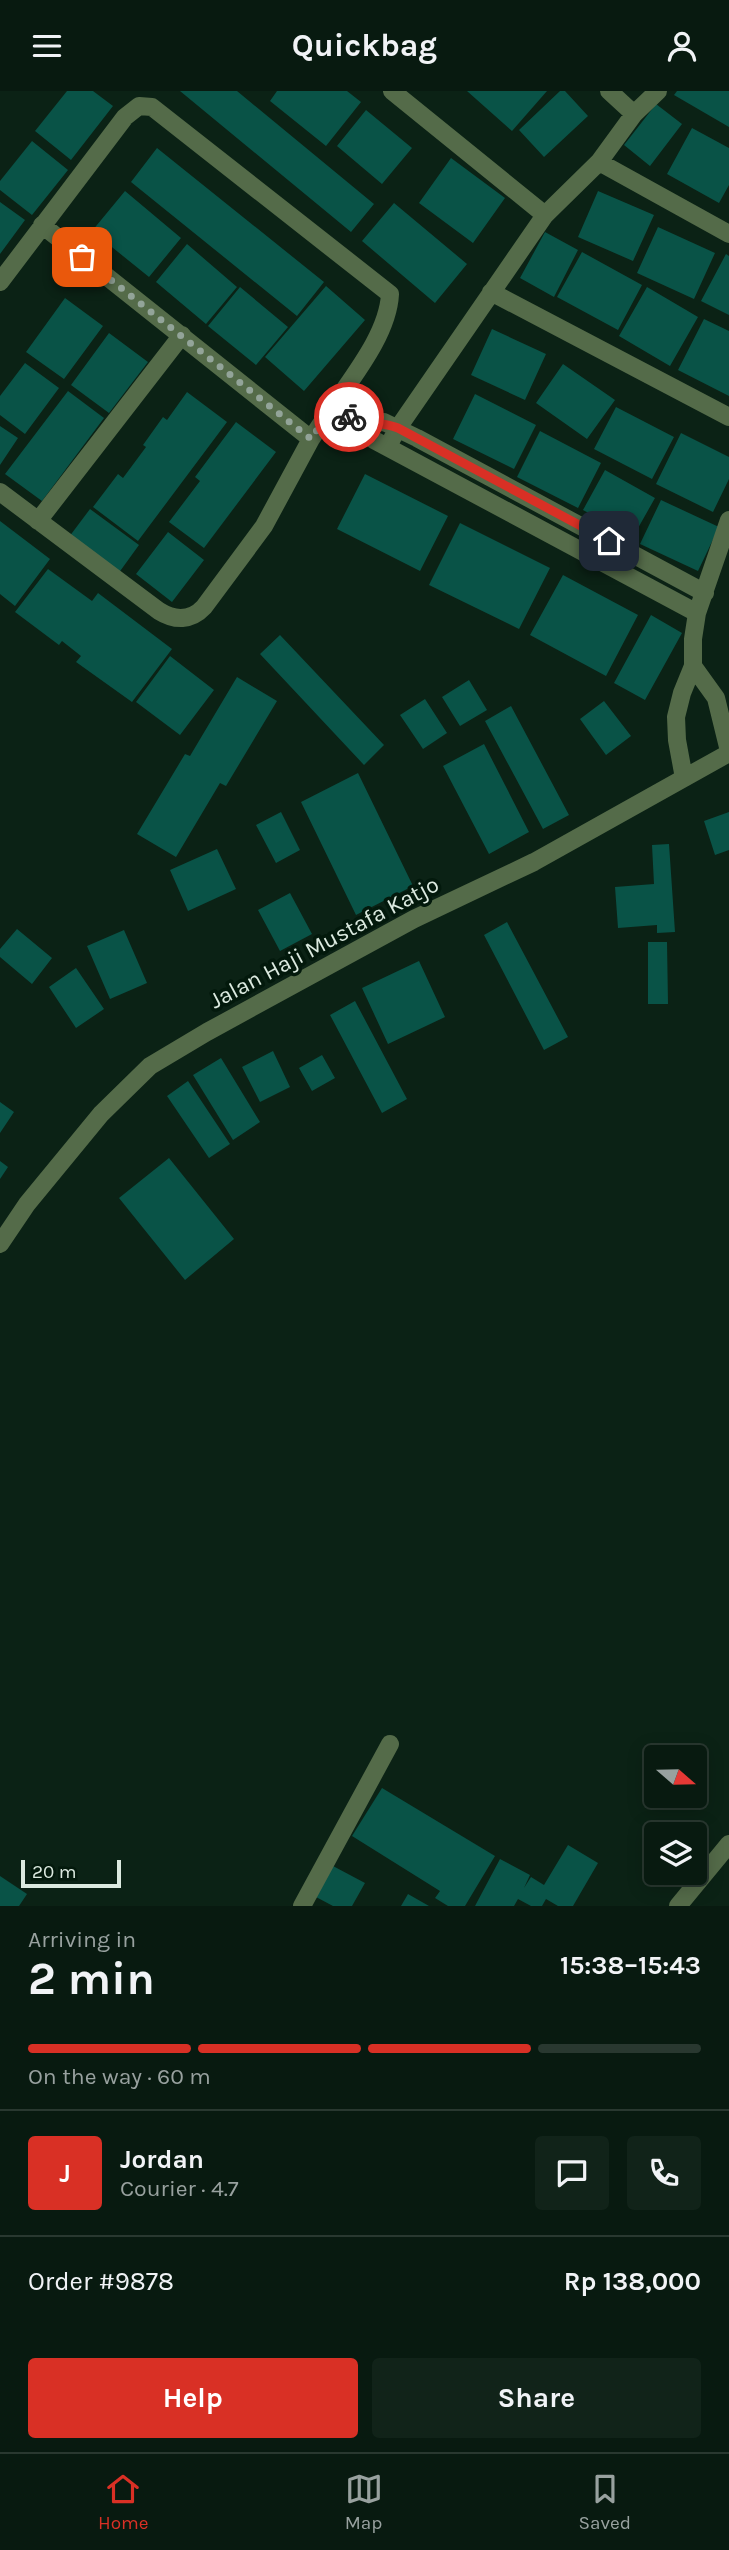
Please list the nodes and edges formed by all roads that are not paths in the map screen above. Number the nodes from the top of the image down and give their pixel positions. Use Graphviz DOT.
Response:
graph roads {
  1 [pos="392,91"];
  2 [pos="609,91"];
  3 [pos="658,91"];
  4 [pos="634,114"];
  5 [pos="599,162"];
  6 [pos="545,215"];
  7 [pos="42,225"];
  8 [pos="729,234"];
  9 [pos="0,282"];
  10 [pos="491,292"];
  11 [pos="182,335"];
  12 [pos="331,409"];
  13 [pos="729,417"];
  14 [pos="362,423"];
  15 [pos="398,428"];
  16 [pos="311,439"];
  17 [pos="388,446"];
  18 [pos="0,492"];
  19 [pos="729,520"];
  20 [pos="38,521"];
  21 [pos="705,593"];
  22 [pos="697,613"];
  23 [pos="692,666"];
  24 [pos="723,696"];
  25 [pos="729,752"];
  26 [pos="684,778"];
  27 [pos="0,1244"];
  28 [pos="390,1744"];
  29 [pos="729,1844"];
  30 [pos="302,1906"];
  31 [pos="678,1906"];
  1 -- 6 [label="street"];
  2 -- 4 [label="street"];
  3 -- 4 [label="street"];
  4 -- 5 [label="street"];
  5 -- 6 [label="street"];
  5 -- 8 [label="street"];
  6 -- 10 [label="street"];
  7 -- 9 [label="street"];
  7 -- 11 [label="street"];
  7 -- 12 [label="street"];
  10 -- 13 [label="street"];
  10 -- 15 [label="street"];
  11 -- 16 [label="street"];
  11 -- 20 [label="street"];
  12 -- 14 [label="street"];
  12 -- 16 [label="street"];
  14 -- 15 [label="street"];
  14 -- 17 [label="street"];
  15 -- 17 [label="street"];
  15 -- 21 [label="street"];
  16 -- 20 [label="street"];
  17 -- 22 [label="street"];
  18 -- 20 [label="street"];
  19 -- 21 [label="street"];
  21 -- 22 [label="street"];
  22 -- 23 [label="street"];
  23 -- 24 [label="street"];
  23 -- 26 [label="street"];
  24 -- 25 [label="street"];
  25 -- 26 [label="street, Jalan Haji Mustafa Katjo"];
  26 -- 27 [label="street, Jalan Haji Mustafa Katjo"];
  28 -- 30 [label="street"];
  29 -- 31 [label="street"];
}
